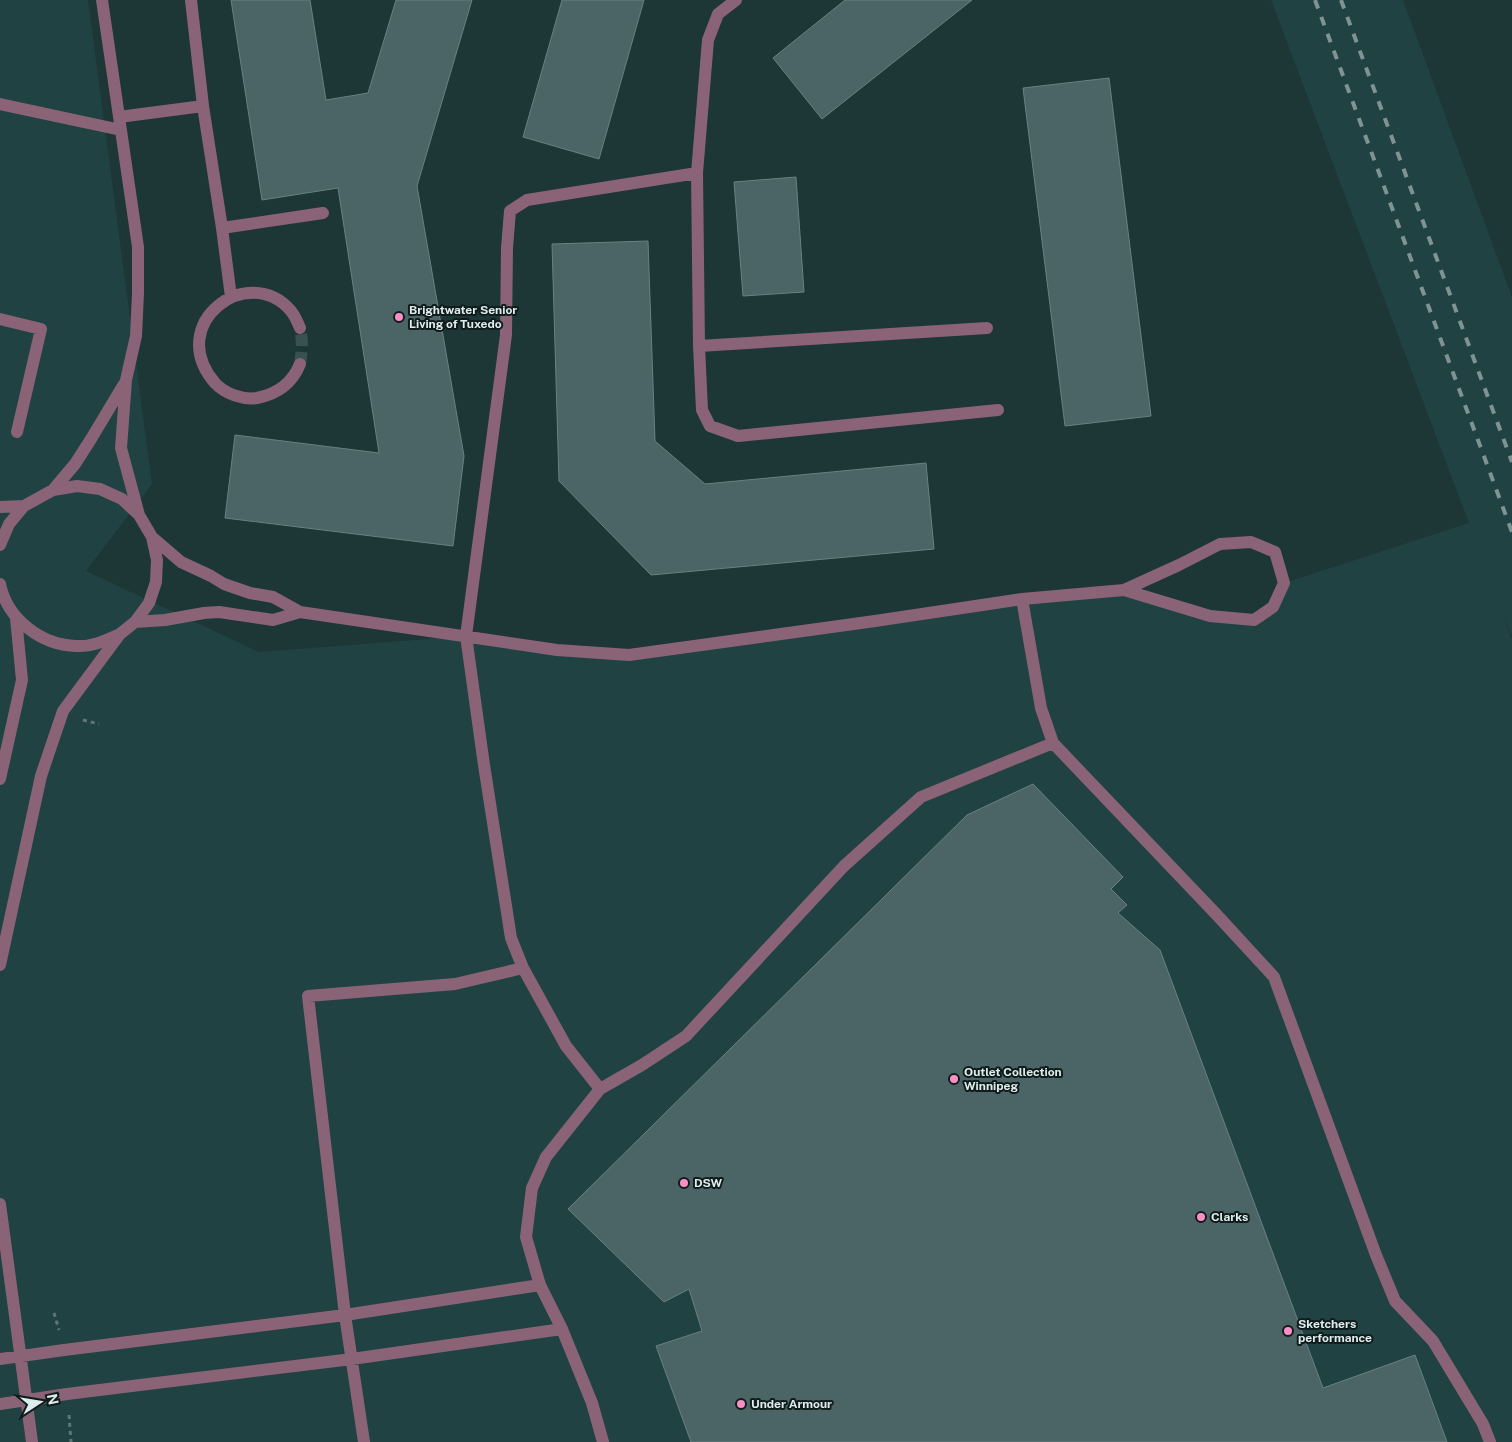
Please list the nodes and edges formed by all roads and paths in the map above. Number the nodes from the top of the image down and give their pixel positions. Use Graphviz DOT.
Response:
graph roads {
  1 [pos="102,0"];
  2 [pos="191,0"];
  3 [pos="716,0"];
  4 [pos="736,0"];
  5 [pos="715,23"];
  6 [pos="0,104"];
  7 [pos="203,106"];
  8 [pos="120,124"];
  9 [pos="697,173"];
  10 [pos="323,213"];
  11 [pos="222,228"];
  12 [pos="231,297"];
  13 [pos="0,319"];
  14 [pos="300,328"];
  15 [pos="987,328"];
  16 [pos="700,346"];
  17 [pos="300,364"];
  18 [pos="126,380"];
  19 [pos="998,410"];
  20 [pos="16,432"];
  21 [pos="53,490"];
  22 [pos="24,506"];
  23 [pos="0,508"];
  24 [pos="140,515"];
  25 [pos="152,538"];
  26 [pos="0,545"];
  27 [pos="0,589"];
  28 [pos="1124,590"];
  29 [pos="1022,599"];
  30 [pos="300,612"];
  31 [pos="16,618"];
  32 [pos="135,622"];
  33 [pos="120,634"];
  34 [pos="466,636"];
  35 [pos="1053,743"];
  36 [pos="0,779"];
  37 [pos="0,965"];
  38 [pos="523,968"];
  39 [pos="600,1089"];
  40 [pos="0,1204"];
  41 [pos="540,1285"];
  42 [pos="345,1315"];
  43 [pos="562,1329"];
  44 [pos="21,1356"];
  45 [pos="0,1359"];
  46 [pos="352,1359"];
  47 [pos="27,1400"];
  48 [pos="0,1404"];
  49 [pos="32,1442"];
  50 [pos="364,1442"];
  51 [pos="603,1442"];
  52 [pos="1490,1442"];
  1 -- 8 [label="street"];
  2 -- 7 [label="street"];
  3 -- 5 [label="street"];
  4 -- 5 [label="street"];
  5 -- 9 [label="street"];
  6 -- 8 [label="street"];
  7 -- 8 [label="street"];
  7 -- 11 [label="street"];
  8 -- 18 [label="street"];
  9 -- 16 [label="street"];
  9 -- 34 [label="street"];
  10 -- 11 [label="street"];
  11 -- 12 [label="street"];
  12 -- 14 [label="street"];
  12 -- 17 [label="street"];
  13 -- 20 [label="street"];
  15 -- 16 [label="street"];
  16 -- 19 [label="street"];
  18 -- 21 [label="street"];
  18 -- 24 [label="street"];
  21 -- 22 [label="street"];
  21 -- 24 [label="street"];
  22 -- 23 [label="street"];
  22 -- 26 [label="street"];
  24 -- 25 [label="street"];
  25 -- 30 [label="street"];
  25 -- 32 [label="street"];
  27 -- 31 [label="street"];
  28 -- 28 [label="street"];
  28 -- 29 [label="street"];
  29 -- 34 [label="street"];
  29 -- 35 [label="street"];
  30 -- 32 [label="street"];
  30 -- 34 [label="street"];
  31 -- 33 [label="street"];
  31 -- 36 [label="street"];
  32 -- 33 [label="street"];
  33 -- 37 [label="street"];
  34 -- 38 [label="street"];
  35 -- 39 [label="street"];
  35 -- 52 [label="street"];
  38 -- 39 [label="street"];
  38 -- 42 [label="street"];
  39 -- 41 [label="street"];
  40 -- 44 [label="street"];
  41 -- 42 [label="street"];
  41 -- 43 [label="street"];
  42 -- 44 [label="street"];
  42 -- 46 [label="street"];
  43 -- 46 [label="street"];
  43 -- 51 [label="street"];
  44 -- 45 [label="street"];
  44 -- 47 [label="street"];
  46 -- 47 [label="street"];
  46 -- 50 [label="street"];
  47 -- 48 [label="street"];
  47 -- 49 [label="street"];
}
